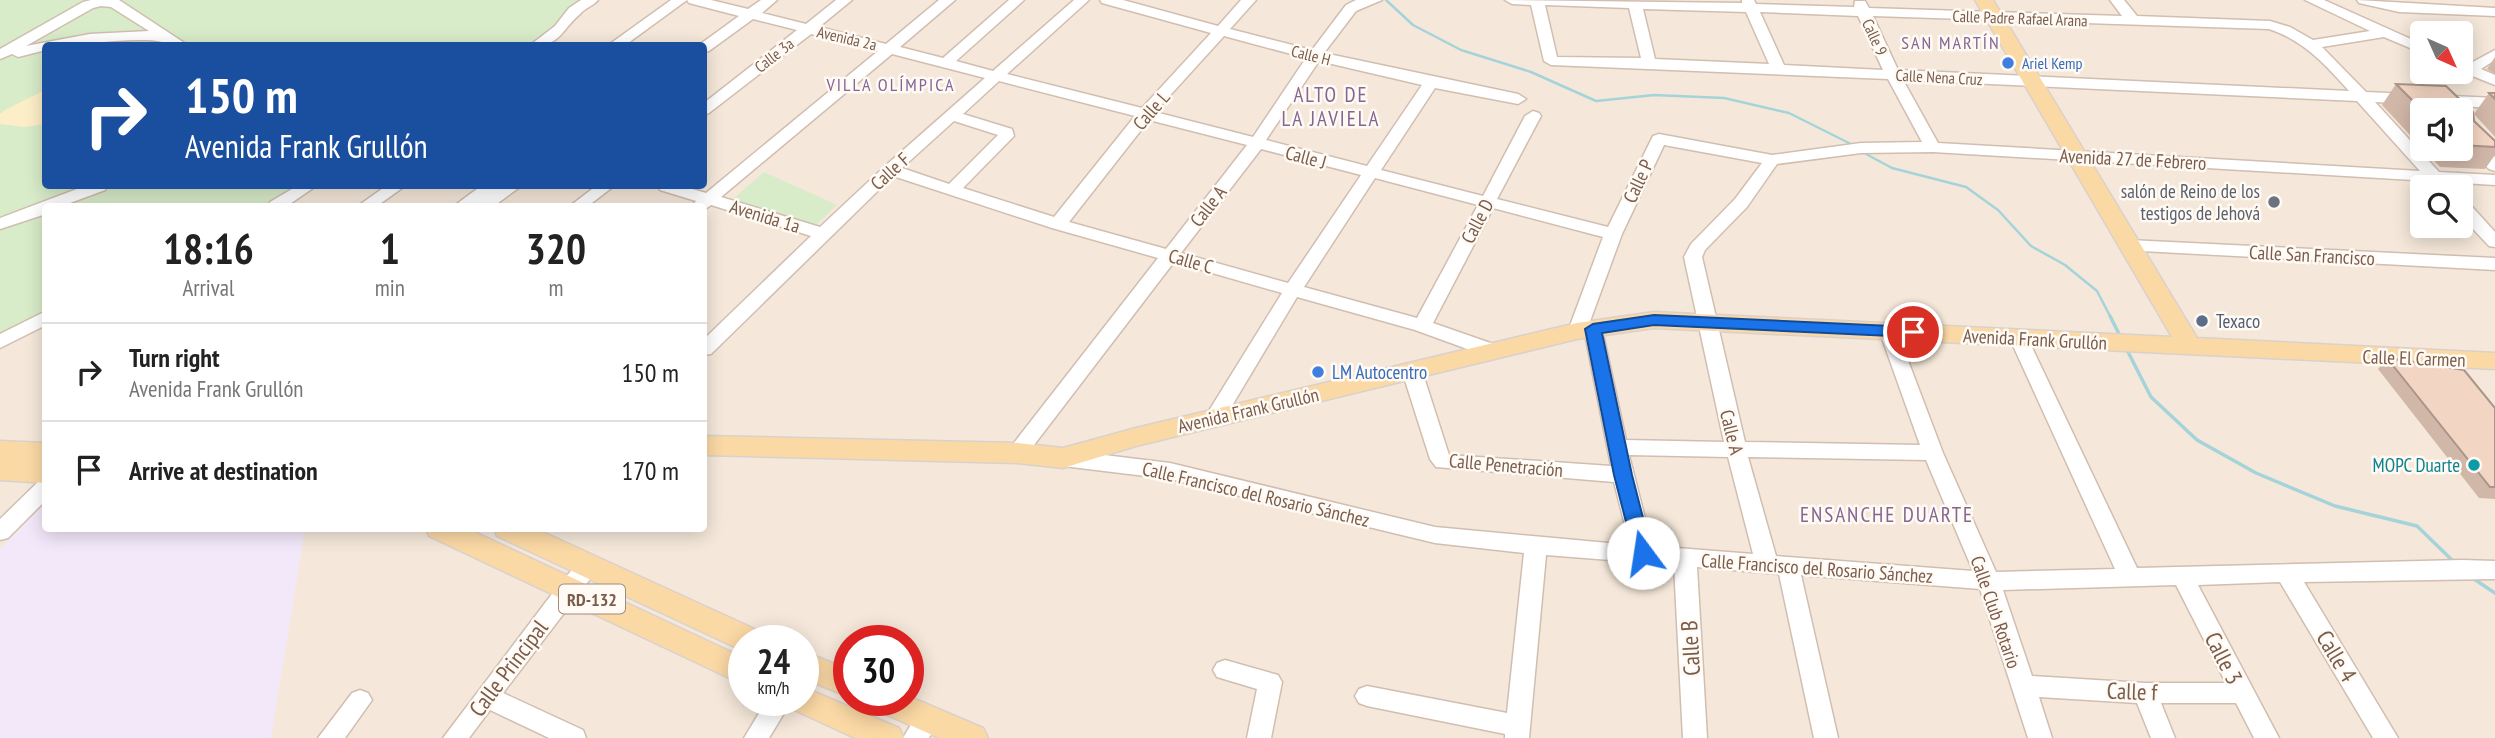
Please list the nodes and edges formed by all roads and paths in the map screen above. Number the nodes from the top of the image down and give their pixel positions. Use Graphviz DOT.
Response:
graph roads {
  1 [pos="580,0"];
  2 [pos="591,0"];
  3 [pos="680,0"];
  4 [pos="694,0"];
  5 [pos="770,0"];
  6 [pos="845,0"];
  7 [pos="948,0"];
  8 [pos="1017,0"];
  9 [pos="1082,0"];
  10 [pos="1107,0"];
  11 [pos="1250,0"];
  12 [pos="1513,0"];
  13 [pos="2117,0"];
  14 [pos="2312,0"];
  15 [pos="2364,0"];
  16 [pos="1537,1"];
  17 [pos="1366,2"];
  18 [pos="1634,2"];
  19 [pos="1144,4"];
  20 [pos="1749,5"];
  21 [pos="1861,6"];
  22 [pos="749,8"];
  23 [pos="2393,8"];
  24 [pos="1989,9"];
  25 [pos="2495,12"];
  26 [pos="2133,21"];
  27 [pos="2276,26"];
  28 [pos="560,29"];
  29 [pos="807,29"];
  30 [pos="1222,32"];
  31 [pos="2386,33"];
  32 [pos="165,36"];
  33 [pos="61,42"];
  34 [pos="175,42"];
  35 [pos="542,42"];
  36 [pos="620,42"];
  37 [pos="697,42"];
  38 [pos="2410,44"];
  39 [pos="707,45"];
  40 [pos="2309,45"];
  41 [pos="42,46"];
  42 [pos="891,48"];
  43 [pos="2495,54"];
  44 [pos="0,56"];
  45 [pos="1314,57"];
  46 [pos="947,62"];
  47 [pos="1649,63"];
  48 [pos="2473,64"];
  49 [pos="1779,70"];
  50 [pos="2473,71"];
  51 [pos="1893,75"];
  52 [pos="999,76"];
  53 [pos="2495,80"];
  54 [pos="2032,81"];
  55 [pos="1430,84"];
  56 [pos="2361,96"];
  57 [pos="1518,99"];
  58 [pos="2410,102"];
  59 [pos="2495,103"];
  60 [pos="2473,104"];
  61 [pos="707,108"];
  62 [pos="1145,114"];
  63 [pos="953,116"];
  64 [pos="1533,116"];
  65 [pos="1256,144"];
  66 [pos="2473,144"];
  67 [pos="1933,147"];
  68 [pos="2075,156"];
  69 [pos="1772,160"];
  70 [pos="2495,166"];
  71 [pos="890,170"];
  72 [pos="1371,174"];
  73 [pos="2434,175"];
  74 [pos="2410,180"];
  75 [pos="2495,180"];
  76 [pos="2473,181"];
  77 [pos="92,189"];
  78 [pos="303,189"];
  79 [pos="392,189"];
  80 [pos="487,189"];
  81 [pos="509,189"];
  82 [pos="602,189"];
  83 [pos="673,189"];
  84 [pos="951,191"];
  85 [pos="1486,202"];
  86 [pos="57,203"];
  87 [pos="281,203"];
  88 [pos="371,203"];
  89 [pos="466,203"];
  90 [pos="488,203"];
  91 [pos="582,203"];
  92 [pos="705,203"];
  93 [pos="707,204"];
  94 [pos="42,209"];
  95 [pos="2473,218"];
  96 [pos="5,223"];
  97 [pos="1058,224"];
  98 [pos="823,234"];
  99 [pos="1613,234"];
  100 [pos="0,238"];
  101 [pos="2495,242"];
  102 [pos="2129,246"];
  103 [pos="1171,255"];
  104 [pos="2495,264"];
  105 [pos="1293,289"];
  106 [pos="42,319"];
  107 [pos="1705,321"];
  108 [pos="1422,326"];
  109 [pos="1585,330"];
  110 [pos="1888,330"];
  111 [pos="2020,339"];
  112 [pos="0,342"];
  113 [pos="707,346"];
  114 [pos="2190,347"];
  115 [pos="1492,351"];
  116 [pos="2333,355"];
  117 [pos="2495,361"];
  118 [pos="1412,371"];
  119 [pos="2495,377"];
  120 [pos="1219,418"];
  121 [pos="707,446"];
  122 [pos="1617,447"];
  123 [pos="1735,449"];
  124 [pos="0,451"];
  125 [pos="42,453"];
  126 [pos="1017,453"];
  127 [pos="1933,453"];
  128 [pos="1063,458"];
  129 [pos="0,470"];
  130 [pos="42,473"];
  131 [pos="1623,475"];
  132 [pos="42,491"];
  133 [pos="0,532"];
  134 [pos="448,532"];
  135 [pos="516,532"];
  136 [pos="1536,546"];
  137 [pos="1643,553"];
  138 [pos="1685,557"];
  139 [pos="1777,565"];
  140 [pos="589,566"];
  141 [pos="2495,570"];
  142 [pos="2287,574"];
  143 [pos="2183,578"];
  144 [pos="2131,579"];
  145 [pos="1989,581"];
  146 [pos="569,588"];
  147 [pos="728,630"];
  148 [pos="728,664"];
  149 [pos="1225,670"];
  150 [pos="2021,686"];
  151 [pos="2145,693"];
  152 [pos="2242,693"];
  153 [pos="486,696"];
  154 [pos="1367,696"];
  155 [pos="360,700"];
  156 [pos="819,707"];
  157 [pos="770,716"];
  158 [pos="905,716"];
  159 [pos="922,729"];
  160 [pos="1517,732"];
  161 [pos="330,738"];
  162 [pos="455,738"];
  163 [pos="574,738"];
  164 [pos="756,738"];
  165 [pos="888,738"];
  166 [pos="972,738"];
  167 [pos="1259,738"];
  168 [pos="1695,738"];
  169 [pos="1826,738"];
  170 [pos="2039,738"];
  171 [pos="2163,738"];
  172 [pos="2267,738"];
  173 [pos="2386,738"];
  1 -- 28 [label="street"];
  2 -- 28 [label="street"];
  3 -- 36 [label="street"];
  4 -- 22 [label="street, Avenida 2a"];
  5 -- 22 [label="street"];
  6 -- 29 [label="street, Calle 3a"];
  7 -- 42 [label="street"];
  8 -- 46 [label="street"];
  9 -- 52 [label="street, Calle F"];
  10 -- 19 [label="street, Calle H"];
  11 -- 30 [label="street, Calle L"];
  12 -- 16 [label="street, Calle Padre Rafael Arana"];
  13 -- 26 [label="street"];
  14 -- 31 [label="street"];
  15 -- 23 [label="street"];
  16 -- 18 [label="street, Calle Padre Rafael Arana"];
  16 -- 47 [label="street, Calle Nena Cruz"];
  17 -- 45 [label="street, Calle A"];
  18 -- 20 [label="street, Calle Padre Rafael Arana"];
  18 -- 47 [label="street"];
  19 -- 30 [label="street, Calle H"];
  20 -- 21 [label="street, Calle Padre Rafael Arana"];
  20 -- 49 [label="street"];
  21 -- 24 [label="street, Calle Padre Rafael Arana"];
  21 -- 51 [label="street, Calle 9"];
  22 -- 29 [label="street, Avenida 2a"];
  22 -- 37 [label="street"];
  22 -- 39 [label="street"];
  23 -- 25 [label="street"];
  24 -- 26 [label="street, Calle Padre Rafael Arana"];
  24 -- 54 [label="main road"];
  26 -- 27 [label="street, Calle Padre Rafael Arana"];
  27 -- 40 [label="street"];
  28 -- 35 [label="street"];
  29 -- 42 [label="street, Avenida 2a"];
  29 -- 61 [label="street, Calle 3a"];
  30 -- 45 [label="street, Calle H"];
  30 -- 62 [label="street, Calle L"];
  31 -- 38 [label="street"];
  31 -- 40 [label="street"];
  32 -- 33 [label="street"];
  32 -- 34 [label="street"];
  32 -- 44 [label="street"];
  40 -- 56 [label="street"];
  41 -- 44 [label="street"];
  42 -- 46 [label="street, Avenida 2a"];
  42 -- 92 [label="street"];
  43 -- 48 [label="street"];
  45 -- 55 [label="street, Calle H"];
  45 -- 65 [label="street, Calle A"];
  46 -- 52 [label="street, Avenida 2a"];
  47 -- 49 [label="street, Calle Nena Cruz"];
  49 -- 51 [label="street, Calle Nena Cruz"];
  50 -- 53 [label="street"];
  51 -- 54 [label="street, Calle Nena Cruz"];
  51 -- 67 [label="street, Calle 9"];
  52 -- 62 [label="street, Calle J"];
  52 -- 63 [label="street, Calle F"];
  54 -- 56 [label="street, Calle Nena Cruz"];
  54 -- 68 [label="main road"];
  55 -- 57 [label="street, Calle H"];
  55 -- 72 [label="street"];
  56 -- 58 [label="street, Calle Nena Cruz"];
  56 -- 73 [label="street"];
  59 -- 60 [label="street, Calle Nena Cruz"];
  62 -- 65 [label="street, Calle J"];
  62 -- 97 [label="street, Calle L"];
  63 -- 71 [label="street, Calle F"];
  63 -- 84 [label="street"];
  64 -- 85 [label="street, Calle D"];
  65 -- 72 [label="street, Calle J"];
  65 -- 103 [label="street, Calle A"];
  66 -- 70 [label="street"];
  67 -- 68 [label="street, Avenida 27 de Febrero"];
  67 -- 69 [label="street, Avenida 27 de Febrero"];
  68 -- 74 [label="street, Avenida 27 de Febrero"];
  68 -- 102 [label="main road"];
  69 -- 99 [label="street, Calle P"];
  69 -- 107 [label="street, Calle A"];
  71 -- 84 [label="street, Calle C"];
  71 -- 98 [label="street, Calle F"];
  72 -- 85 [label="street, Calle J"];
  72 -- 105 [label="street"];
  75 -- 76 [label="street, Avenida 27 de Febrero"];
  77 -- 86 [label="street"];
  78 -- 87 [label="street"];
  79 -- 88 [label="street"];
  80 -- 89 [label="street"];
  81 -- 90 [label="street"];
  82 -- 91 [label="street"];
  83 -- 92 [label="street, Avenida 1a"];
  84 -- 97 [label="street, Calle C"];
  85 -- 99 [label="street, Calle J"];
  85 -- 108 [label="street, Calle D"];
  93 -- 98 [label="street, Avenida 1a"];
  94 -- 96 [label="street"];
  95 -- 101 [label="street"];
  96 -- 100 [label="street"];
  97 -- 103 [label="street, Calle C"];
  98 -- 113 [label="street, Calle F"];
  99 -- 109 [label="street, Calle P"];
  102 -- 104 [label="street, Calle San Francisco"];
  102 -- 114 [label="main road"];
  103 -- 105 [label="street, Calle C"];
  103 -- 126 [label="street, Calle A"];
  105 -- 108 [label="street, Calle C"];
  105 -- 120 [label="street"];
  106 -- 112 [label="street"];
  107 -- 109 [label="main road, Avenida Frank Grullón"];
  107 -- 110 [label="main road, Avenida Frank Grullón"];
  107 -- 123 [label="street, Calle A"];
  108 -- 115 [label="street, Calle C"];
  109 -- 115 [label="main road, Avenida Frank Grullón"];
  109 -- 122 [label="street"];
  110 -- 111 [label="main road, Avenida Frank Grullón"];
  110 -- 127 [label="street, Calle Club Rotario"];
  111 -- 114 [label="main road, Avenida Frank Grullón"];
  111 -- 144 [label="street"];
  114 -- 116 [label="main road, Avenida Frank Grullón"];
  115 -- 118 [label="main road, Avenida Frank Grullón"];
  116 -- 117 [label="main road, Calle El Carmen"];
  116 -- 119 [label="main road"];
  118 -- 120 [label="main road, Avenida Frank Grullón"];
  118 -- 131 [label="street, Calle Penetración"];
  120 -- 128 [label="main road, Avenida Frank Grullón"];
  121 -- 126 [label="main road, Avenida Frank Grullón"];
  122 -- 123 [label="street"];
  122 -- 131 [label="street"];
  123 -- 127 [label="street"];
  123 -- 139 [label="street, Calle A"];
  124 -- 125 [label="main road"];
  126 -- 128 [label="main road, Avenida Frank Grullón"];
  127 -- 145 [label="street, Calle Club Rotario"];
  128 -- 136 [label="street, Calle Francisco del Rosario Sánchez"];
  129 -- 130 [label="main road"];
  131 -- 137 [label="street"];
  132 -- 133 [label="street"];
  134 -- 146 [label="main road, RD-132"];
  135 -- 140 [label="main road, RD-132"];
  136 -- 137 [label="street, Calle Francisco del Rosario Sánchez"];
  136 -- 160 [label="street"];
  137 -- 138 [label="street, Calle Francisco del Rosario Sánchez"];
  138 -- 139 [label="street, Calle Francisco del Rosario Sánchez"];
  138 -- 168 [label="street, Calle B"];
  139 -- 145 [label="street, Calle Francisco del Rosario Sánchez"];
  139 -- 169 [label="street, Calle A"];
  140 -- 146 [label="street, Calle Principal"];
  140 -- 147 [label="main road, RD-132"];
  141 -- 142 [label="street, Calle Francisco del Rosario Sánchez"];
  142 -- 143 [label="street, Calle Francisco del Rosario Sánchez"];
  142 -- 173 [label="street, Calle 4"];
  143 -- 144 [label="street, Calle Francisco del Rosario Sánchez"];
  143 -- 152 [label="street, Calle 3"];
  144 -- 145 [label="street, Calle Francisco del Rosario Sánchez"];
  145 -- 150 [label="street, Calle Club Rotario"];
  146 -- 148 [label="main road, RD-132"];
  146 -- 153 [label="street, Calle Principal"];
  149 -- 167 [label="street"];
  150 -- 151 [label="street, Calle f"];
  150 -- 170 [label="street, Calle Club Rotario"];
  151 -- 152 [label="street, Calle f"];
  151 -- 171 [label="street"];
  152 -- 172 [label="street, Calle 3"];
  153 -- 162 [label="street, Calle Principal"];
  153 -- 163 [label="street"];
  154 -- 160 [label="street"];
  155 -- 161 [label="street"];
  156 -- 165 [label="main road"];
  157 -- 164 [label="street"];
  158 -- 159 [label="main road"];
  159 -- 166 [label="main road"];
}
